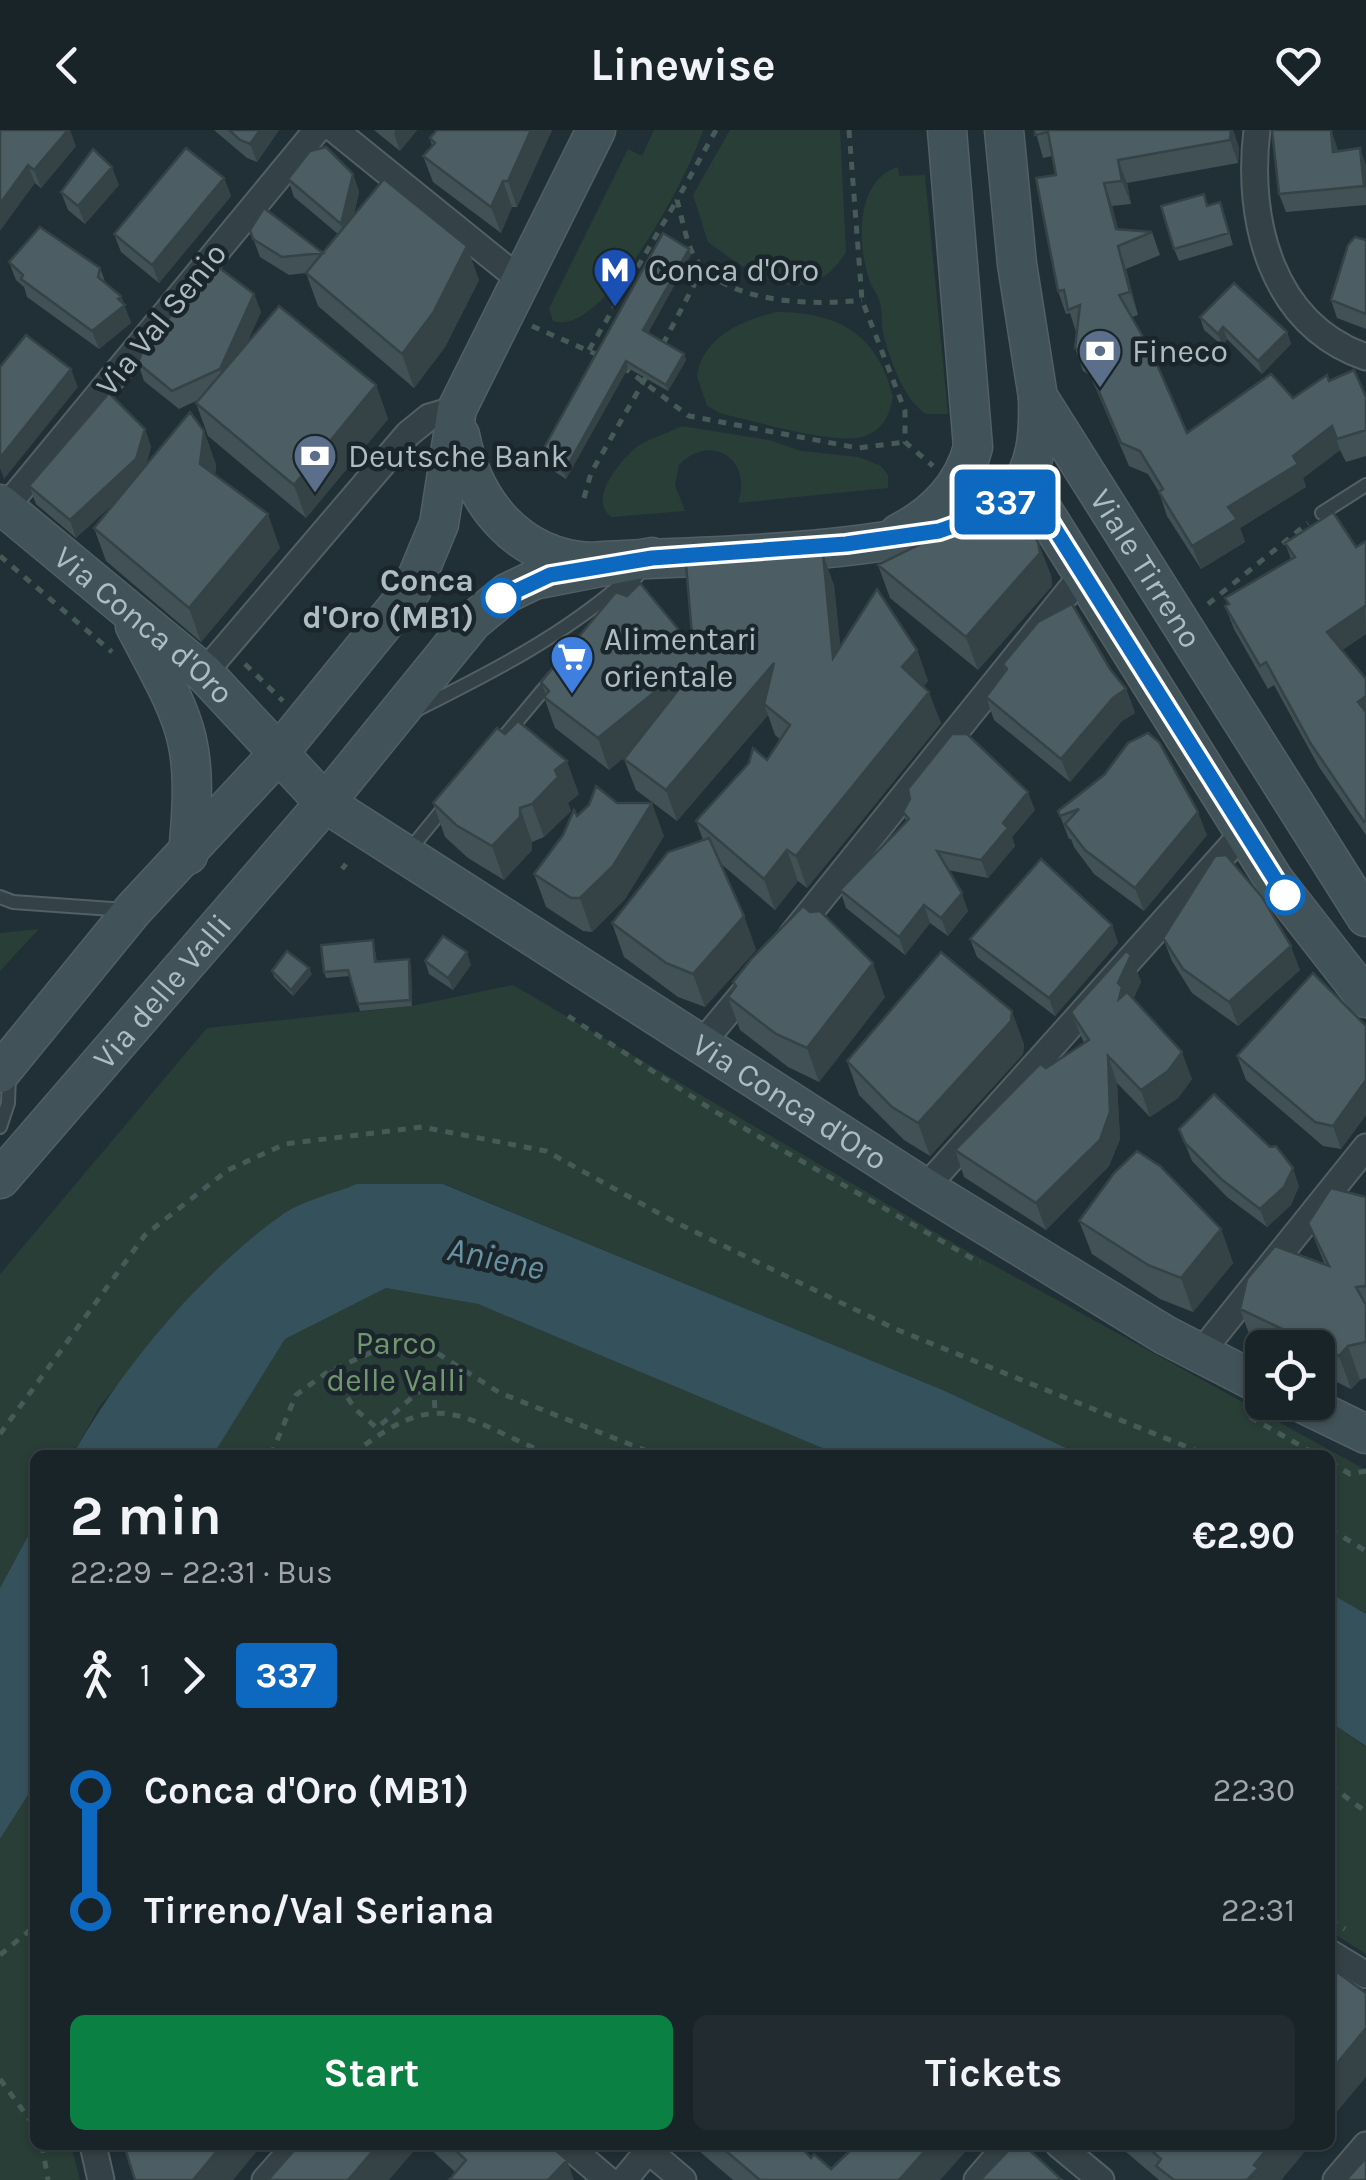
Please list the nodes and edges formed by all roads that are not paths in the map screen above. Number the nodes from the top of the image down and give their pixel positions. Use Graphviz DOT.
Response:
graph roads {
  1 [pos="317,130"];
  2 [pos="335,130"];
  3 [pos="596,130"];
  4 [pos="948,130"];
  5 [pos="1004,130"];
  6 [pos="1257,130"];
  7 [pos="518,278"];
  8 [pos="1366,357"];
  9 [pos="1038,397"];
  10 [pos="456,409"];
  11 [pos="1024,480"];
  12 [pos="1366,485"];
  13 [pos="2,510"];
  14 [pos="1322,513"];
  15 [pos="884,540"];
  16 [pos="652,558"];
  17 [pos="1082,575"];
  18 [pos="129,614"];
  19 [pos="599,623"];
  20 [pos="220,664"];
  21 [pos="562,667"];
  22 [pos="390,723"];
  23 [pos="277,755"];
  24 [pos="487,757"];
  25 [pos="462,788"];
  26 [pos="326,803"];
  27 [pos="1244,832"];
  28 [pos="188,855"];
  29 [pos="405,855"];
  30 [pos="0,897"];
  31 [pos="134,910"];
  32 [pos="1366,917"];
  33 [pos="1366,998"];
  34 [pos="702,1044"];
  35 [pos="4,1067"];
  36 [pos="0,1127"];
  37 [pos="1366,1147"];
  38 [pos="0,1179"];
  39 [pos="925,1188"];
  40 [pos="1199,1355"];
  41 [pos="1245,1393"];
  42 [pos="1335,1419"];
  43 [pos="1366,1434"];
  44 [pos="1335,1956"];
  45 [pos="1366,1975"];
  46 [pos="1366,2145"];
  47 [pos="94,2150"];
  48 [pos="292,2150"];
  49 [pos="574,2150"];
  50 [pos="646,2150"];
  51 [pos="651,2150"];
  52 [pos="1003,2150"];
  53 [pos="1065,2150"];
  54 [pos="101,2180"];
  55 [pos="266,2180"];
  56 [pos="608,2180"];
  57 [pos="624,2180"];
  58 [pos="683,2180"];
  59 [pos="976,2180"];
  60 [pos="1101,2180"];
  61 [pos="1336,2180"];
  1 -- 13 [label="street, Via Val Senio"];
  2 -- 7 [label="street"];
  3 -- 7 [label="street"];
  4 -- 15 [label="street"];
  5 -- 9 [label="street, Viale Tirreno"];
  6 -- 8 [label="street"];
  7 -- 10 [label="street"];
  9 -- 11 [label="street"];
  9 -- 32 [label="street, Viale Tirreno"];
  10 -- 16 [label="street"];
  10 -- 20 [label="street"];
  10 -- 23 [label="street"];
  11 -- 15 [label="street"];
  11 -- 17 [label="street, Viale Tirreno"];
  12 -- 14 [label="lane"];
  13 -- 18 [label="street, Via Conca d'Oro"];
  15 -- 16 [label="street"];
  16 -- 19 [label="lane"];
  16 -- 22 [label="lane"];
  16 -- 22 [label="street, Via delle Valli"];
  17 -- 27 [label="street, Viale Tirreno"];
  17 -- 34 [label="street"];
  18 -- 20 [label="street, Via Conca d'Oro"];
  18 -- 28 [label="street"];
  20 -- 23 [label="street, Via Conca d'Oro"];
  21 -- 24 [label="lane"];
  22 -- 26 [label="street, Via delle Valli"];
  23 -- 26 [label="street, Via Conca d'Oro"];
  23 -- 28 [label="street"];
  25 -- 29 [label="lane"];
  26 -- 29 [label="street, Via Conca d'Oro"];
  26 -- 38 [label="street, Via delle Valli"];
  27 -- 33 [label="street, Viale Tirreno"];
  27 -- 39 [label="street"];
  28 -- 31 [label="street"];
  29 -- 34 [label="street, Via Conca d'Oro"];
  30 -- 31 [label="lane"];
  31 -- 35 [label="street"];
  34 -- 39 [label="street, Via Conca d'Oro"];
  35 -- 36 [label="lane"];
  37 -- 40 [label="street"];
  39 -- 40 [label="street, Via Conca d'Oro"];
  40 -- 41 [label="street, Via Conca d'Oro"];
  42 -- 43 [label="street"];
  44 -- 45 [label="street"];
  46 -- 61 [label="street"];
  47 -- 54 [label="street"];
  48 -- 55 [label="street"];
  49 -- 56 [label="street"];
  50 -- 57 [label="street"];
  51 -- 58 [label="street"];
  52 -- 59 [label="street"];
  53 -- 60 [label="street"];
}
